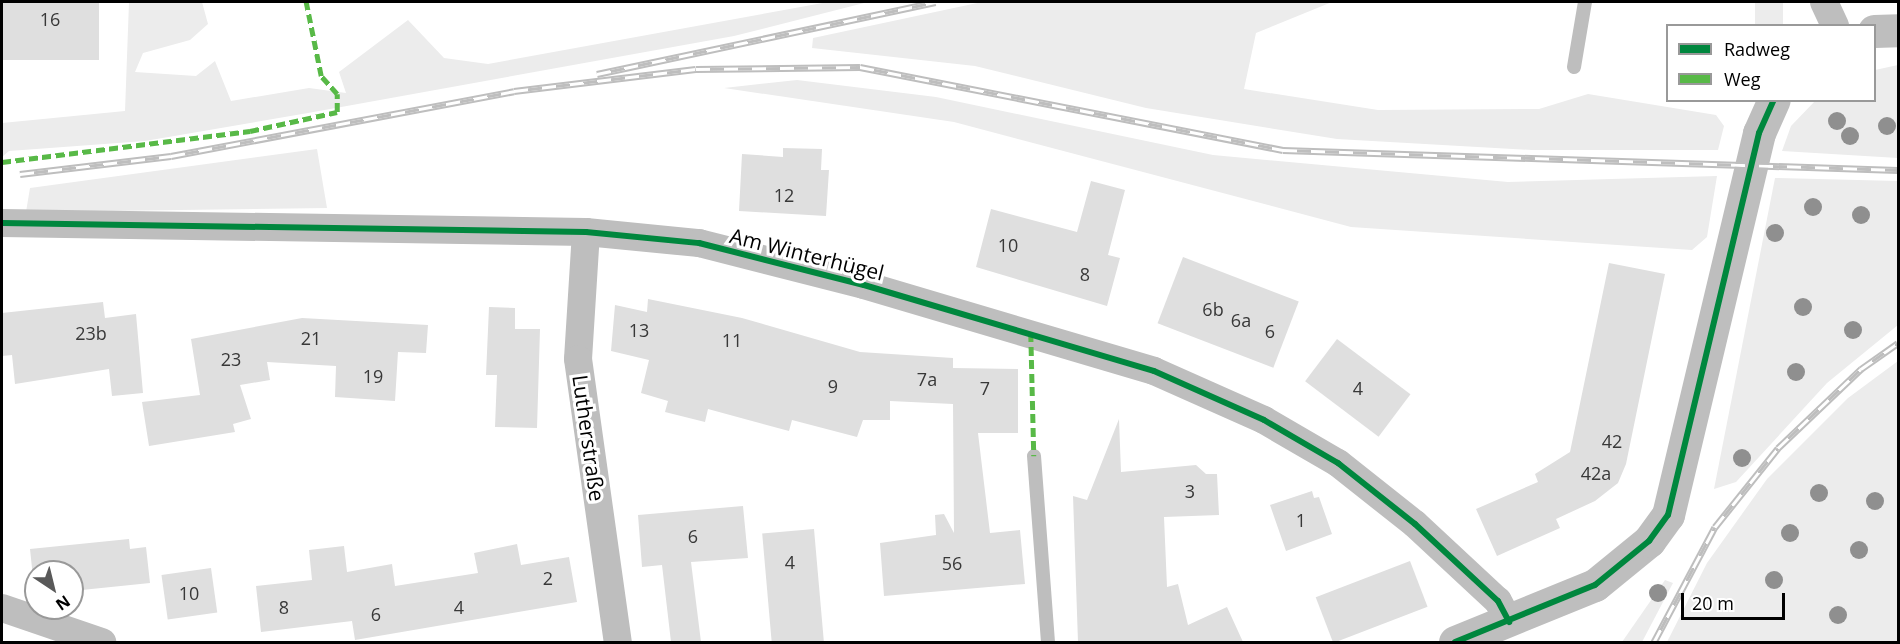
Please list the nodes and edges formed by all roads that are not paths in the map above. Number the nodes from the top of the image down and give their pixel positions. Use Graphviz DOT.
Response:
graph roads {
  1 [pos="1585,2"];
  2 [pos="1824,2"];
  3 [pos="1834,24"];
  4 [pos="1899,30"];
  5 [pos="1876,31"];
  6 [pos="1574,67"];
  7 [pos="1773,102"];
  8 [pos="2,223"];
  9 [pos="586,232"];
  10 [pos="1034,456"];
  11 [pos="2,608"];
  12 [pos="1509,622"];
  13 [pos="611,641"];
  14 [pos="102,642"];
  15 [pos="1048,642"];
  16 [pos="1455,642"];
  1 -- 6 [label="lane"];
  2 -- 3 [label="street"];
  4 -- 5 [label="street"];
  7 -- 12 [label="street"];
  8 -- 9 [label="street, Am Winterhügel"];
  9 -- 12 [label="street, Am Winterhügel"];
  9 -- 13 [label="street, Lutherstraße"];
  10 -- 15 [label="lane"];
  11 -- 14 [label="street"];
  12 -- 16 [label="street"];
}
